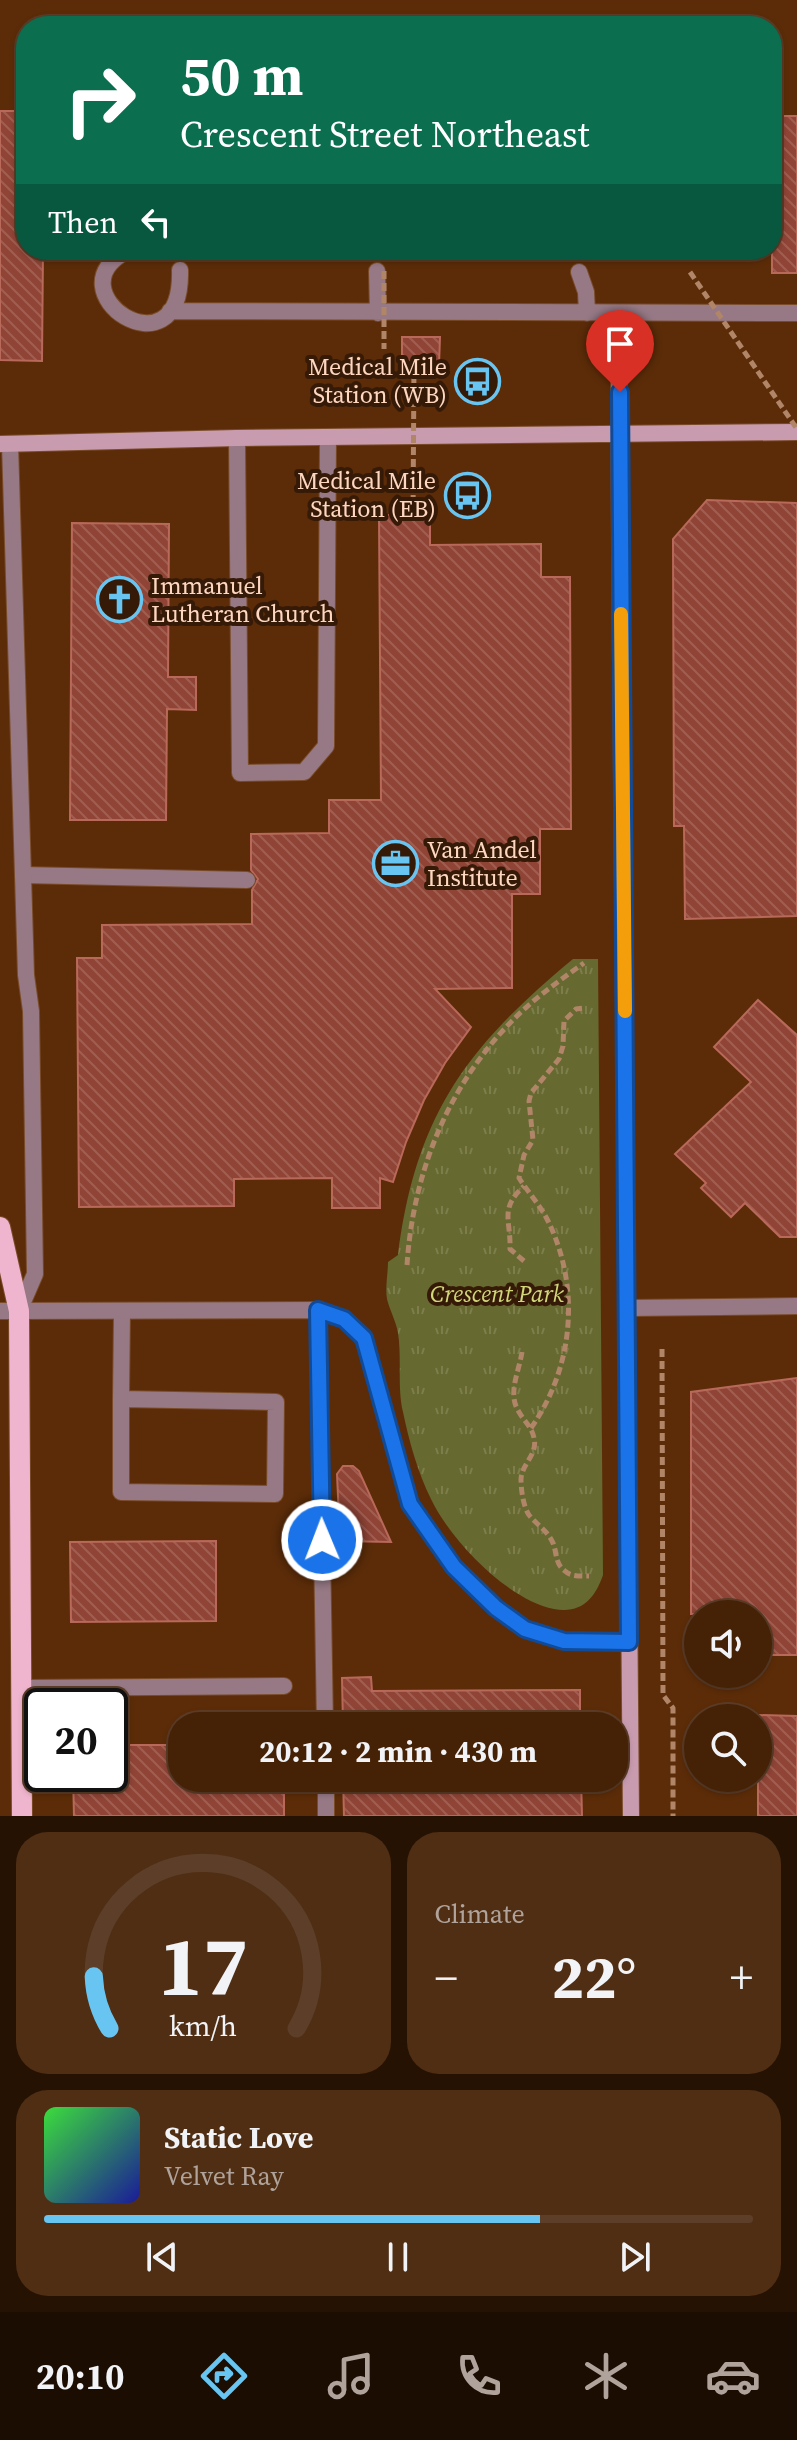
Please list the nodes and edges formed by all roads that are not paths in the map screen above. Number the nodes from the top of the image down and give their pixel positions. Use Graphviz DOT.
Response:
graph roads {
  1 [pos="114,260"];
  2 [pos="180,270"];
  3 [pos="380,271"];
  4 [pos="579,272"];
  5 [pos="170,311"];
  6 [pos="378,313"];
  7 [pos="587,313"];
  8 [pos="619,313"];
  9 [pos="797,313"];
  10 [pos="797,431"];
  11 [pos="619,436"];
  12 [pos="328,437"];
  13 [pos="237,438"];
  14 [pos="5,444"];
  15 [pos="23,875"];
  16 [pos="247,880"];
  17 [pos="0,1227"];
  18 [pos="797,1306"];
  19 [pos="627,1308"];
  20 [pos="318,1310"];
  21 [pos="10,1311"];
  22 [pos="122,1311"];
  23 [pos="121,1399"];
  24 [pos="629,1642"];
  25 [pos="284,1686"];
  26 [pos="22,1688"];
  27 [pos="325,1712"];
  28 [pos="326,1792"];
  29 [pos="22,1816"];
  30 [pos="326,1816"];
  31 [pos="631,1816"];
  1 -- 5 [label="street"];
  2 -- 5 [label="street"];
  3 -- 6 [label="street"];
  4 -- 7 [label="street"];
  5 -- 6 [label="street"];
  6 -- 7 [label="street"];
  7 -- 8 [label="street"];
  8 -- 9 [label="street"];
  8 -- 11 [label="street"];
  10 -- 11 [label="street"];
  11 -- 12 [label="street"];
  11 -- 19 [label="street"];
  12 -- 13 [label="street"];
  12 -- 13 [label="street"];
  13 -- 14 [label="street"];
  14 -- 15 [label="street"];
  15 -- 16 [label="street"];
  15 -- 21 [label="street"];
  17 -- 21 [label="main road"];
  18 -- 19 [label="street"];
  19 -- 24 [label="street"];
  20 -- 22 [label="street"];
  20 -- 24 [label="street"];
  20 -- 27 [label="street"];
  21 -- 22 [label="street"];
  21 -- 26 [label="main road"];
  22 -- 23 [label="street"];
  23 -- 23 [label="street"];
  24 -- 31 [label="street"];
  25 -- 26 [label="street"];
  26 -- 29 [label="main road"];
  28 -- 30 [label="street"];
}
